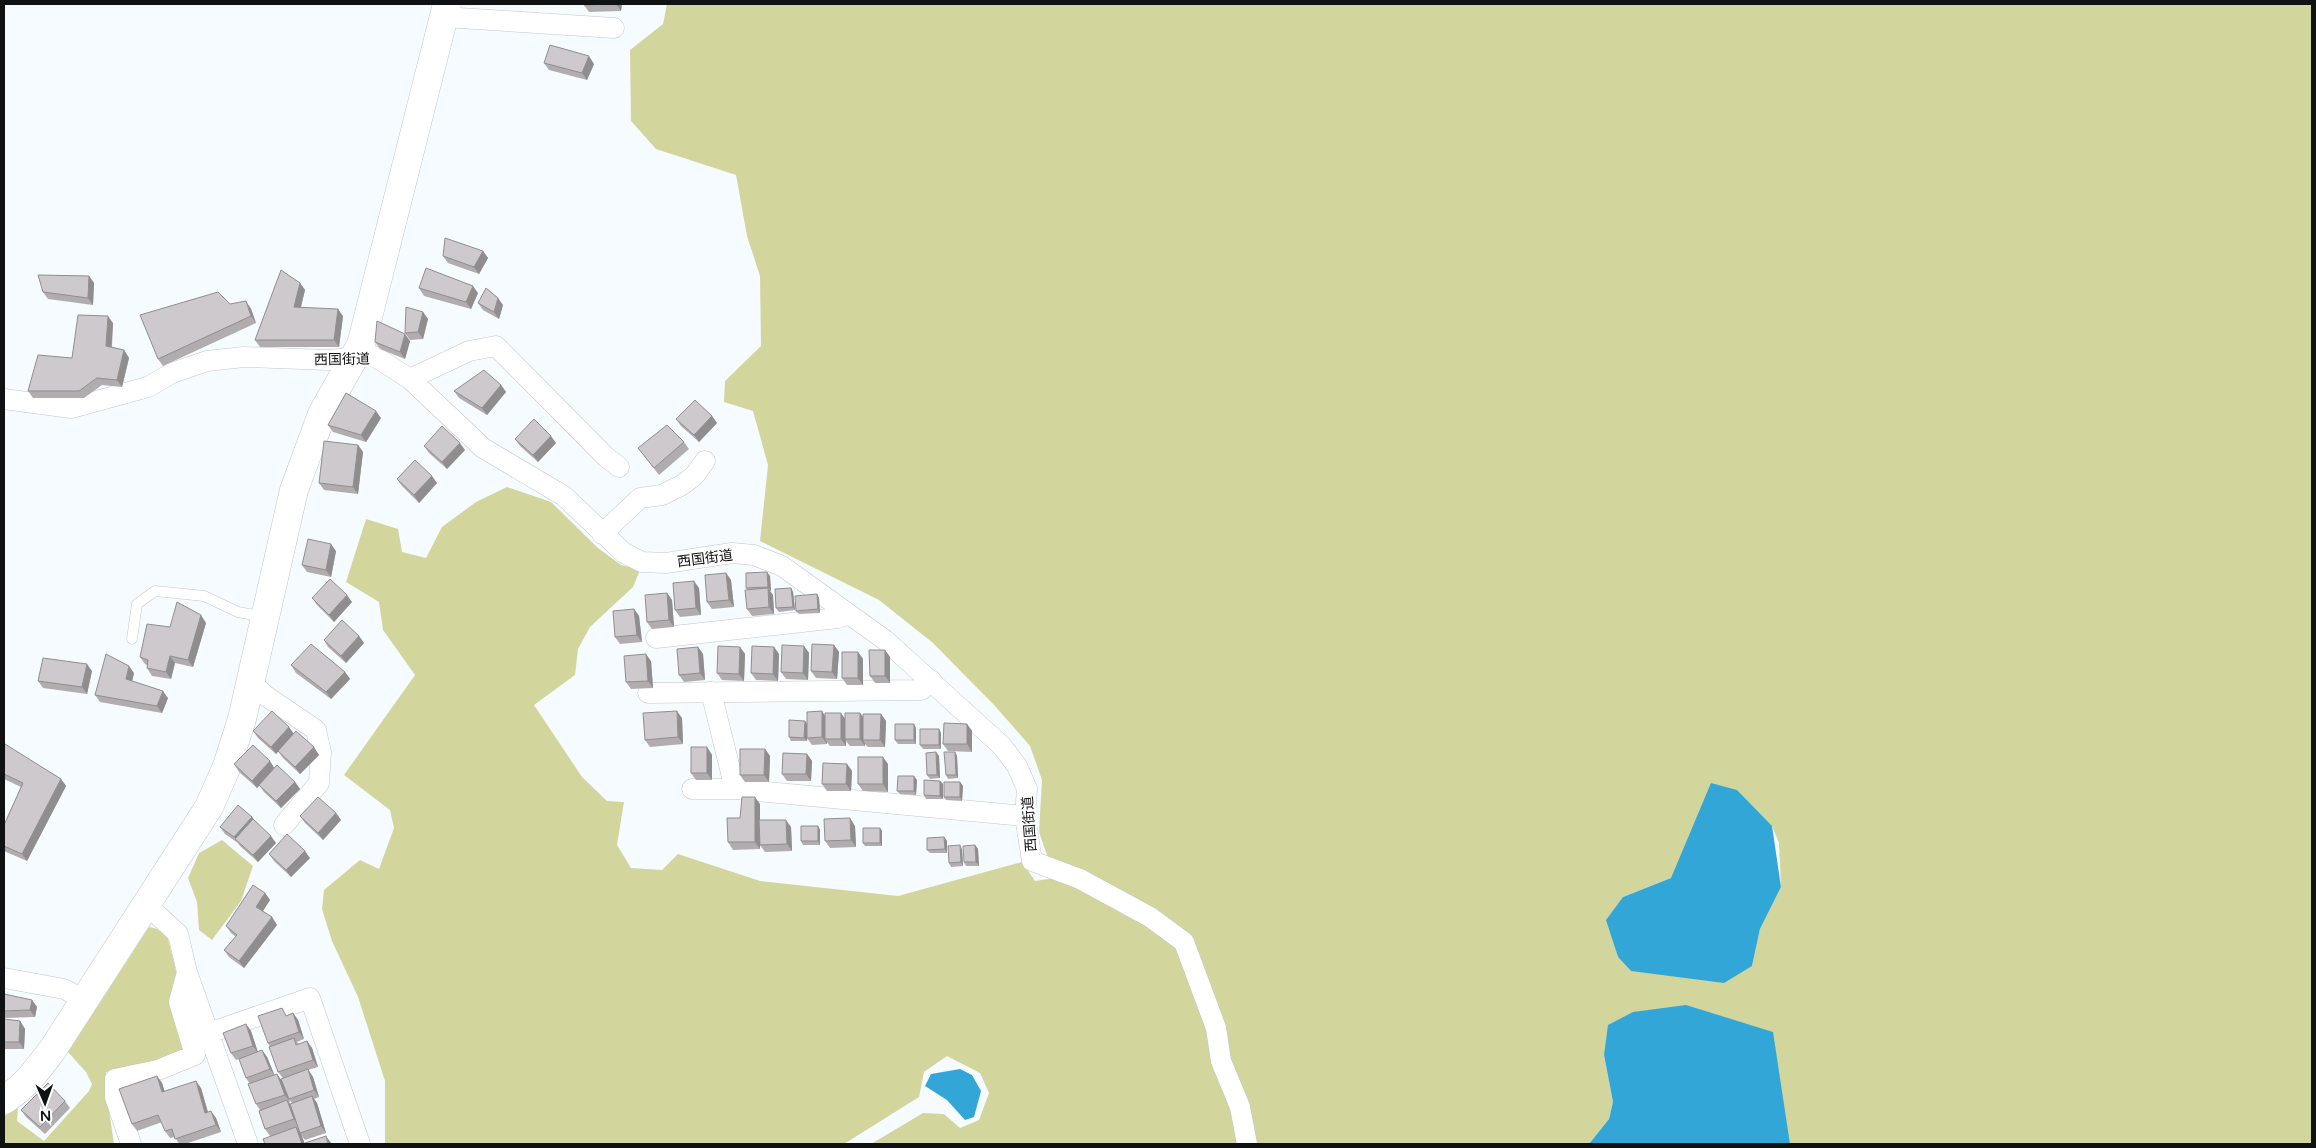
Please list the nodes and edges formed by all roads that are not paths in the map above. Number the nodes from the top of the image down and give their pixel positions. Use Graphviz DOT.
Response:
graph roads {
  1 [pos="445,10"];
  2 [pos="614,28"];
  3 [pos="355,358"];
  4 [pos="410,379"];
  5 [pos="4,400"];
  6 [pos="705,461"];
  7 [pos="619,467"];
  8 [pos="602,534"];
  9 [pos="849,614"];
  10 [pos="265,617"];
  11 [pos="656,638"];
  12 [pos="132,639"];
  13 [pos="932,681"];
  14 [pos="251,682"];
  15 [pos="711,692"];
  16 [pos="648,694"];
  17 [pos="692,789"];
  18 [pos="735,789"];
  19 [pos="1025,816"];
  20 [pos="284,825"];
  21 [pos="146,904"];
  22 [pos="187,972"];
  23 [pos="4,978"];
  24 [pos="85,1000"];
  25 [pos="209,1033"];
  26 [pos="4,1100"];
  27 [pos="131,1144"];
  28 [pos="248,1144"];
  29 [pos="360,1144"];
  30 [pos="1247,1144"];
  1 -- 2 [label="street"];
  1 -- 3 [label="street"];
  3 -- 4 [label="street, 西国街道"];
  3 -- 5 [label="street, 西国街道"];
  3 -- 10 [label="street"];
  4 -- 7 [label="street"];
  4 -- 8 [label="street, 西国街道"];
  6 -- 8 [label="street"];
  8 -- 9 [label="street, 西国街道"];
  9 -- 11 [label="street"];
  9 -- 13 [label="street, 西国街道"];
  10 -- 12 [label="lane"];
  10 -- 14 [label="street"];
  13 -- 15 [label="street"];
  13 -- 19 [label="street, 西国街道"];
  14 -- 20 [label="street"];
  14 -- 21 [label="street"];
  15 -- 16 [label="street"];
  15 -- 18 [label="street"];
  17 -- 18 [label="street"];
  18 -- 19 [label="street"];
  19 -- 30 [label="street, 西国街道"];
  21 -- 22 [label="street"];
  21 -- 24 [label="street"];
  22 -- 25 [label="street"];
  22 -- 27 [label="street"];
  23 -- 24 [label="street"];
  24 -- 26 [label="street"];
  25 -- 28 [label="street"];
  25 -- 29 [label="street"];
}
